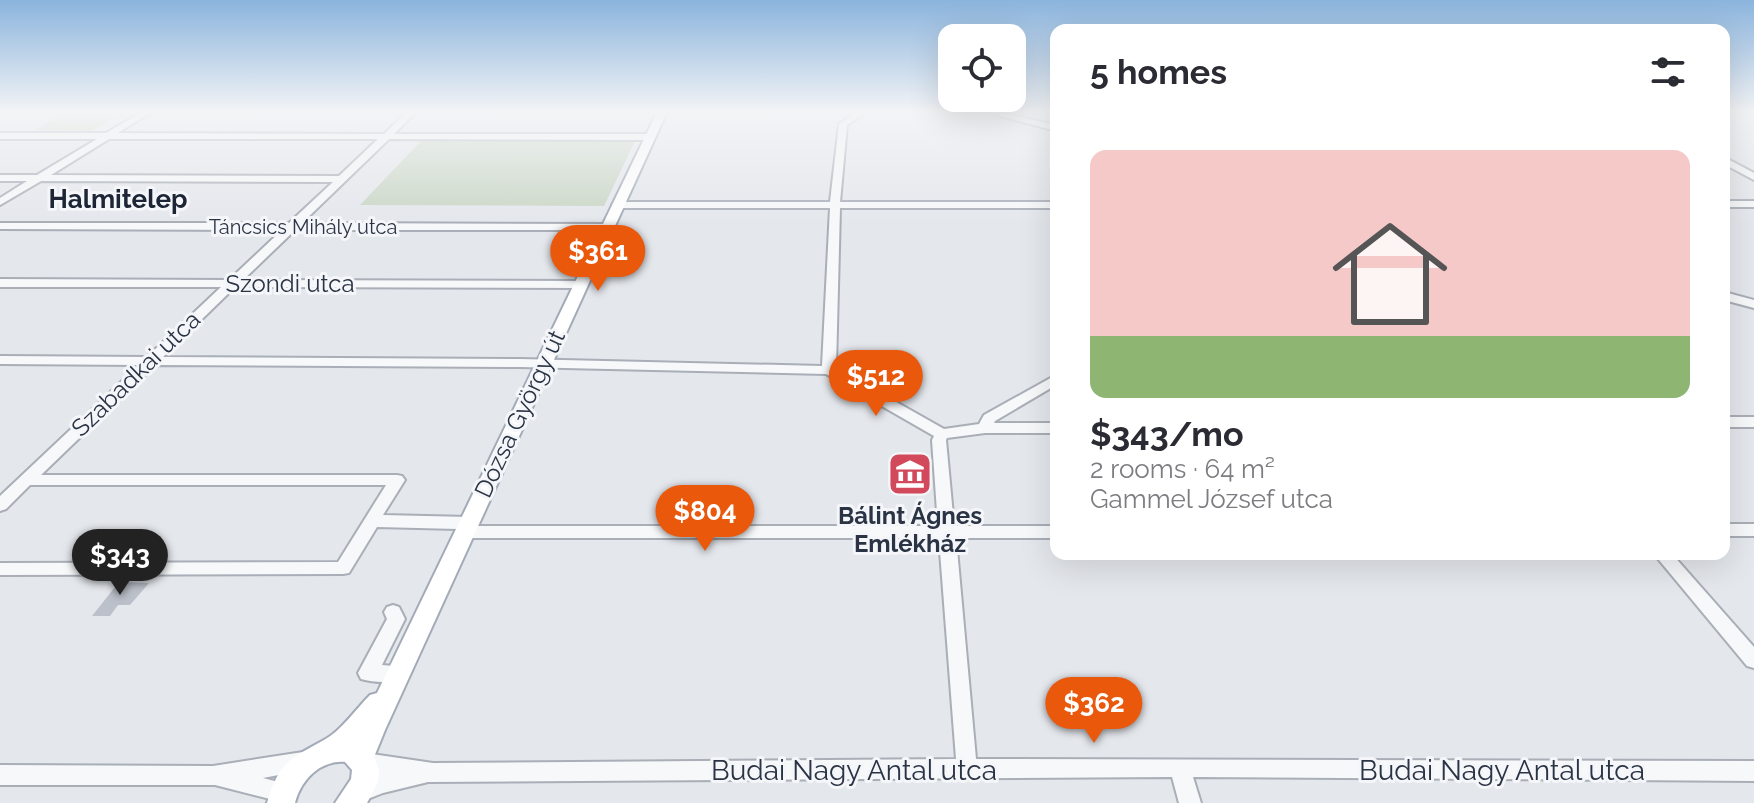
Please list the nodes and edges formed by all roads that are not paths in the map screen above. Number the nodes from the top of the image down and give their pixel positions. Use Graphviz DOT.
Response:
graph roads {
  1 [pos="86,149"];
  2 [pos="372,149"];
  3 [pos="644,149"];
  4 [pos="840,149"];
  5 [pos="1730,163"];
  6 [pos="1754,177"];
  7 [pos="0,178"];
  8 [pos="39,178"];
  9 [pos="341,179"];
  10 [pos="0,202"];
  11 [pos="1730,204"];
  12 [pos="1754,204"];
  13 [pos="617,205"];
  14 [pos="835,205"];
  15 [pos="1050,205"];
  16 [pos="0,226"];
  17 [pos="290,227"];
  18 [pos="607,227"];
  19 [pos="0,283"];
  20 [pos="230,284"];
  21 [pos="580,285"];
  22 [pos="1730,298"];
  23 [pos="1754,304"];
  24 [pos="0,360"];
  25 [pos="150,361"];
  26 [pos="543,364"];
  27 [pos="829,370"];
  28 [pos="1050,382"];
  29 [pos="1730,422"];
  30 [pos="1754,422"];
  31 [pos="985,428"];
  32 [pos="1050,428"];
  33 [pos="942,434"];
  34 [pos="25,480"];
  35 [pos="0,505"];
  36 [pos="370,521"];
  37 [pos="467,528"];
  38 [pos="1730,530"];
  39 [pos="1754,530"];
  40 [pos="1050,532"];
  41 [pos="947,533"];
  42 [pos="1667,560"];
  43 [pos="0,569"];
  44 [pos="393,612"];
  45 [pos="1754,660"];
  46 [pos="397,680"];
  47 [pos="333,750"];
  48 [pos="363,760"];
  49 [pos="306,762"];
  50 [pos="967,769"];
  51 [pos="1180,769"];
  52 [pos="1754,771"];
  53 [pos="433,773"];
  54 [pos="0,775"];
  55 [pos="213,776"];
  56 [pos="281,798"];
  57 [pos="353,800"];
  58 [pos="1190,803"];
  1 -- 8 [label="street"];
  2 -- 9 [label="street, Szabadkai utca"];
  3 -- 13 [label="main road, Dózsa György út"];
  4 -- 14 [label="street"];
  5 -- 6 [label="street"];
  7 -- 8 [label="street"];
  8 -- 9 [label="street"];
  8 -- 10 [label="street"];
  9 -- 17 [label="street, Szabadkai utca"];
  11 -- 12 [label="street"];
  13 -- 14 [label="street"];
  13 -- 18 [label="main road, Dózsa György út"];
  14 -- 15 [label="street"];
  14 -- 27 [label="street"];
  16 -- 17 [label="street, Táncsics Mihály utca"];
  17 -- 18 [label="street, Táncsics Mihály utca"];
  17 -- 20 [label="street, Szabadkai utca"];
  18 -- 21 [label="main road, Dózsa György út"];
  19 -- 20 [label="street, Szondi utca"];
  20 -- 21 [label="street, Szondi utca"];
  20 -- 25 [label="street, Szabadkai utca"];
  21 -- 26 [label="main road, Dózsa György út"];
  22 -- 23 [label="street"];
  24 -- 25 [label="street"];
  25 -- 26 [label="street"];
  25 -- 34 [label="street, Szabadkai utca"];
  26 -- 27 [label="street"];
  26 -- 37 [label="main road, Dózsa György út"];
  27 -- 33 [label="street"];
  28 -- 31 [label="street"];
  29 -- 30 [label="street"];
  31 -- 32 [label="street"];
  31 -- 33 [label="street"];
  33 -- 41 [label="street"];
  34 -- 35 [label="street, Szabadkai utca"];
  34 -- 36 [label="street"];
  36 -- 37 [label="street"];
  36 -- 43 [label="street"];
  37 -- 41 [label="street"];
  37 -- 46 [label="main road, Dózsa György út"];
  38 -- 39 [label="street"];
  40 -- 41 [label="street"];
  41 -- 50 [label="street"];
  42 -- 45 [label="street"];
  44 -- 46 [label="street"];
  46 -- 47 [label="main road, Dózsa György út"];
  46 -- 48 [label="main road, Dózsa György út"];
  47 -- 48 [label="main road"];
  47 -- 49 [label="main road"];
  48 -- 53 [label="street, Budai Nagy Antal utca"];
  48 -- 57 [label="main road, Dózsa György út"];
  49 -- 55 [label="street"];
  49 -- 56 [label="main road"];
  50 -- 51 [label="street, Budai Nagy Antal utca"];
  50 -- 53 [label="street, Budai Nagy Antal utca"];
  51 -- 52 [label="street, Budai Nagy Antal utca"];
  51 -- 58 [label="street"];
  53 -- 57 [label="street, Budai Nagy Antal utca"];
  54 -- 55 [label="street"];
  55 -- 56 [label="street"];
}
